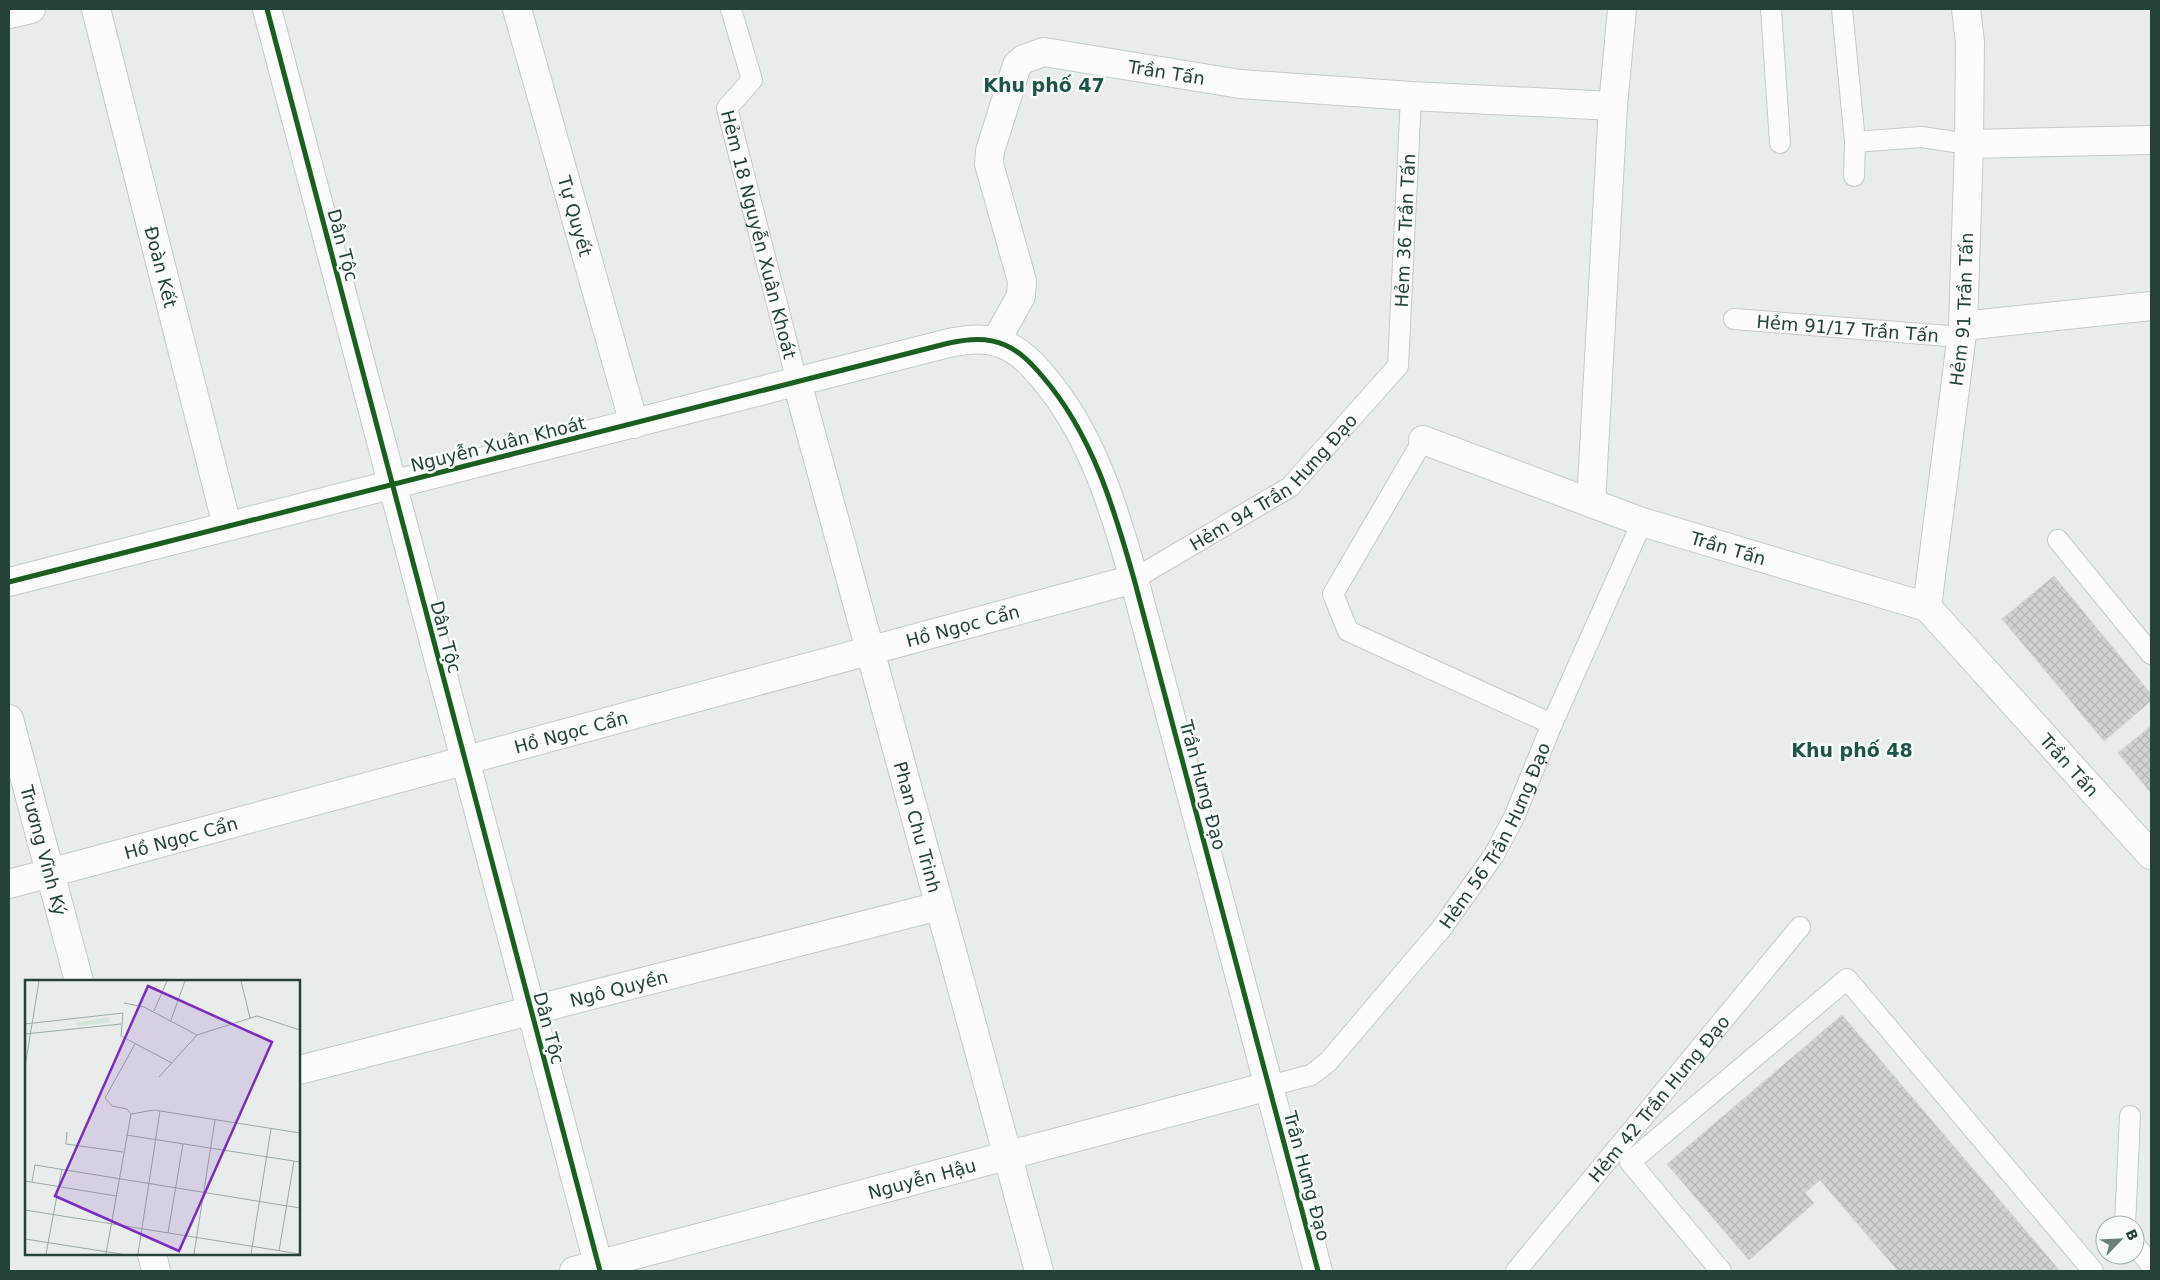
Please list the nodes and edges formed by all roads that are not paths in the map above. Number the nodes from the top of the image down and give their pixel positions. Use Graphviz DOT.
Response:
graph roads {
  1 [pos="31,9"];
  2 [pos="96,9"];
  3 [pos="267,9"];
  4 [pos="517,9"];
  5 [pos="731,9"];
  6 [pos="1622,9"];
  7 [pos="1771,9"];
  8 [pos="1842,9"];
  9 [pos="1966,9"];
  10 [pos="9,14"];
  11 [pos="1411,96"];
  12 [pos="1613,106"];
  13 [pos="2151,140"];
  14 [pos="1855,142"];
  15 [pos="1780,143"];
  16 [pos="1969,144"];
  17 [pos="1854,176"];
  18 [pos="2151,306"];
  19 [pos="1734,319"];
  20 [pos="1962,331"];
  21 [pos="996,341"];
  22 [pos="1398,366"];
  23 [pos="797,382"];
  24 [pos="634,424"];
  25 [pos="1423,440"];
  26 [pos="392,485"];
  27 [pos="1591,503"];
  28 [pos="1642,522"];
  29 [pos="227,526"];
  30 [pos="2058,540"];
  31 [pos="1134,579"];
  32 [pos="9,582"];
  33 [pos="1927,607"];
  34 [pos="870,651"];
  35 [pos="2151,654"];
  36 [pos="9,719"];
  37 [pos="1552,724"];
  38 [pos="464,760"];
  39 [pos="2151,855"];
  40 [pos="50,873"];
  41 [pos="9,884"];
  42 [pos="939,906"];
  43 [pos="1800,927"];
  44 [pos="79,980"];
  45 [pos="531,1010"];
  46 [pos="300,1070"];
  47 [pos="1269,1086"];
  48 [pos="2130,1116"];
  49 [pos="1008,1156"];
  50 [pos="2125,1215"];
  51 [pos="152,1255"];
  52 [pos="590,1269"];
  53 [pos="156,1271"];
  54 [pos="1039,1271"];
  55 [pos="1318,1271"];
  56 [pos="1516,1271"];
  57 [pos="1722,1271"];
  58 [pos="2092,1271"];
  1 -- 10 [label="street"];
  2 -- 29 [label="street, Đoàn Kết"];
  3 -- 26 [label="street, Dân Tộc"];
  4 -- 24 [label="street, Tự Quyết"];
  5 -- 23 [label="lane, Hẻm 18 Nguyễn Xuân Khoát"];
  6 -- 12 [label="street"];
  7 -- 15 [label="lane"];
  8 -- 14 [label="lane"];
  9 -- 16 [label="street, Hẻm 91 Trần Tấn"];
  11 -- 12 [label="street, Trần Tấn"];
  11 -- 21 [label="street, Trần Tấn"];
  11 -- 22 [label="lane, Hẻm 36 Trần Tấn"];
  12 -- 27 [label="street"];
  13 -- 16 [label="street"];
  14 -- 16 [label="lane"];
  14 -- 17 [label="lane"];
  16 -- 20 [label="street, Hẻm 91 Trần Tấn"];
  18 -- 20 [label="street"];
  19 -- 20 [label="lane, Hẻm 91/17 Trần Tấn"];
  20 -- 33 [label="street, Hẻm 91 Trần Tấn"];
  21 -- 23 [label="street, Nguyễn Xuân Khoát"];
  21 -- 31 [label="street, Trần Hưng Đạo"];
  22 -- 31 [label="lane, Hẻm 94 Trần Hưng Đạo"];
  23 -- 24 [label="street, Nguyễn Xuân Khoát"];
  23 -- 34 [label="street, Phan Chu Trinh"];
  24 -- 26 [label="street, Nguyễn Xuân Khoát"];
  25 -- 27 [label="street, Trần Tấn"];
  25 -- 37 [label="lane"];
  26 -- 29 [label="street, Nguyễn Xuân Khoát"];
  26 -- 38 [label="street, Dân Tộc"];
  27 -- 28 [label="street, Trần Tấn"];
  28 -- 33 [label="street, Trần Tấn"];
  28 -- 37 [label="lane, Hẻm 56 Trần Hưng Đạo"];
  29 -- 32 [label="street, Nguyễn Xuân Khoát"];
  30 -- 35 [label="lane"];
  31 -- 34 [label="street, Hồ Ngọc Cẩn"];
  31 -- 47 [label="street, Trần Hưng Đạo"];
  33 -- 39 [label="street, Trần Tấn"];
  34 -- 38 [label="street, Hồ Ngọc Cẩn"];
  34 -- 42 [label="street, Phan Chu Trinh"];
  36 -- 40 [label="street, Trương Vĩnh Ký"];
  37 -- 47 [label="lane, Hẻm 56 Trần Hưng Đạo"];
  38 -- 40 [label="street, Hồ Ngọc Cẩn"];
  38 -- 45 [label="street, Dân Tộc"];
  40 -- 41 [label="street, Hồ Ngọc Cẩn"];
  40 -- 44 [label="street, Trương Vĩnh Ký"];
  42 -- 45 [label="street, Ngô Quyền"];
  42 -- 49 [label="street, Phan Chu Trinh"];
  43 -- 56 [label="lane, Hẻm 42 Trần Hưng Đạo"];
  45 -- 46 [label="street, Ngô Quyền"];
  45 -- 52 [label="street, Dân Tộc"];
  47 -- 49 [label="street, Nguyễn Hậu"];
  47 -- 55 [label="street, Trần Hưng Đạo"];
  48 -- 50 [label="lane"];
  49 -- 52 [label="street, Nguyễn Hậu"];
  49 -- 54 [label="street, Phan Chu Trinh"];
  51 -- 53 [label="street"];
  57 -- 58 [label="lane"];
}
